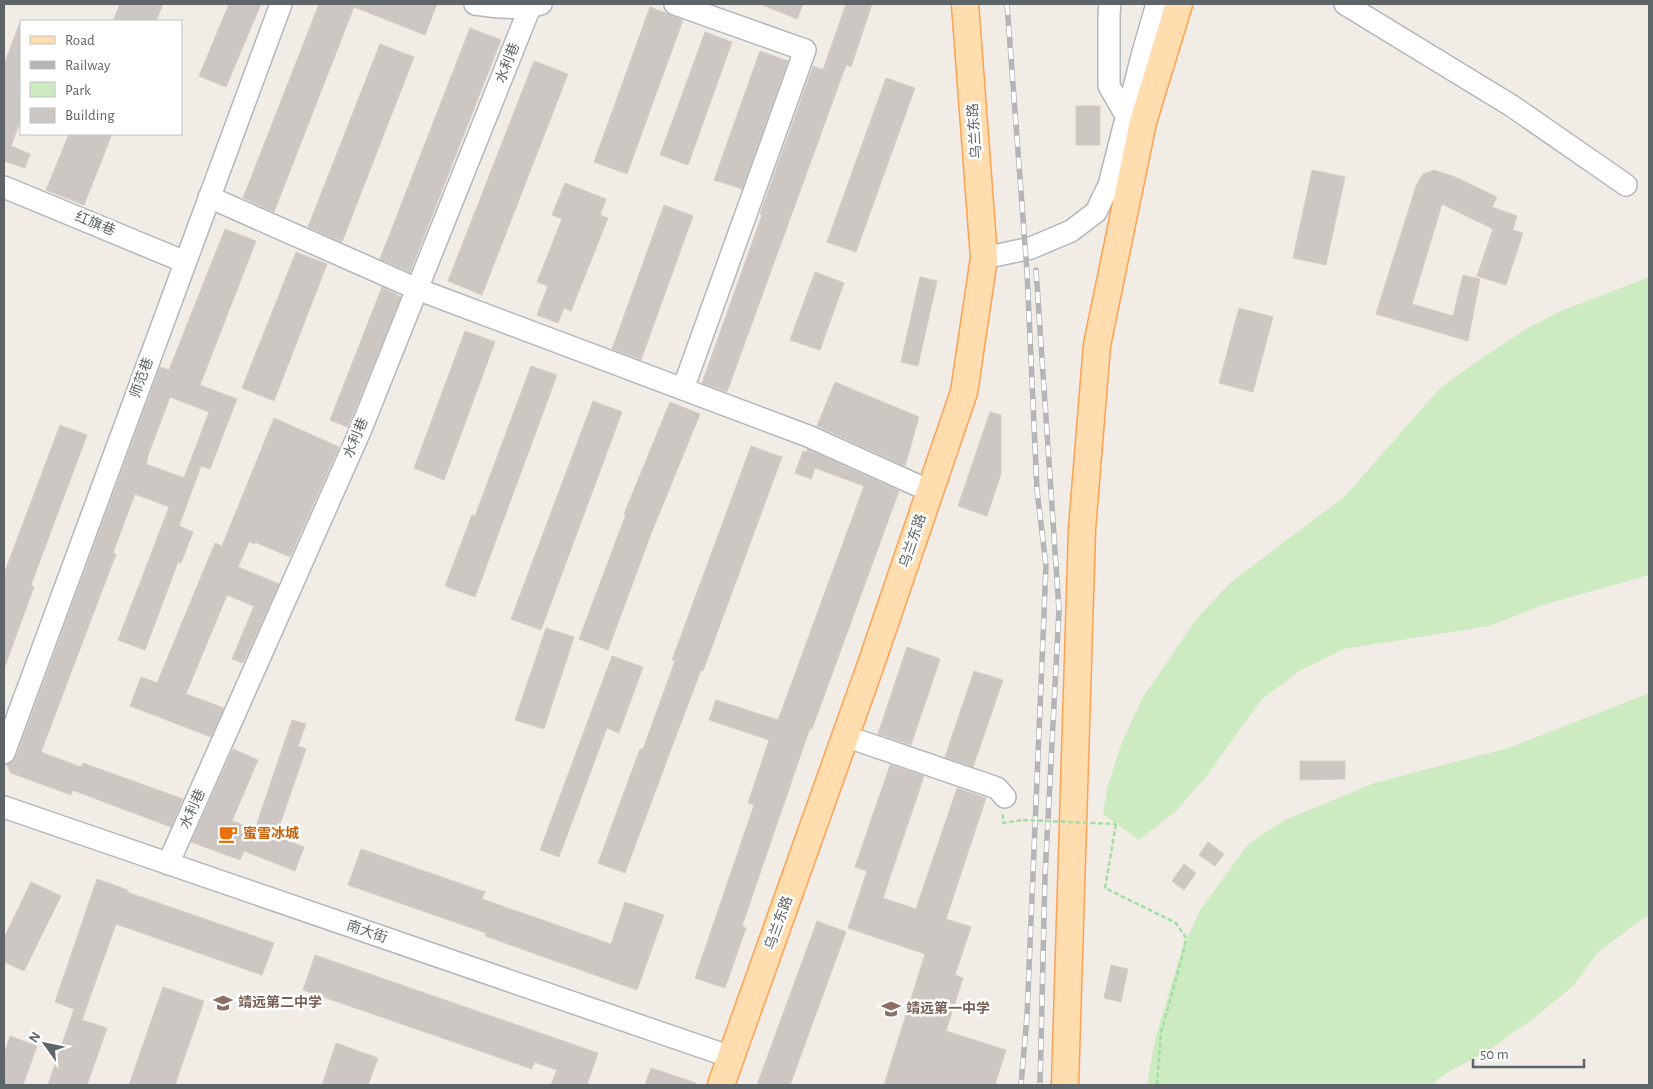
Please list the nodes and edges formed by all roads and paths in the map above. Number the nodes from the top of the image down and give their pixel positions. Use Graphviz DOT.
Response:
graph roads {
  1 [pos="281,4"];
  2 [pos="475,4"];
  3 [pos="675,4"];
  4 [pos="965,4"];
  5 [pos="1110,4"];
  6 [pos="1157,4"];
  7 [pos="1180,4"];
  8 [pos="1345,4"];
  9 [pos="537,5"];
  10 [pos="1127,117"];
  11 [pos="1626,185"];
  12 [pos="4,187"];
  13 [pos="210,196"];
  14 [pos="984,258"];
  15 [pos="185,262"];
  16 [pos="417,289"];
  17 [pos="683,389"];
  18 [pos="930,491"];
  19 [pos="845,736"];
  20 [pos="4,753"];
  21 [pos="1005,797"];
  22 [pos="4,807"];
  23 [pos="1023,820"];
  24 [pos="168,864"];
  25 [pos="731,1057"];
  26 [pos="721,1085"];
  27 [pos="1065,1085"];
  28 [pos="1157,1085"];
  1 -- 13 [label="street, 师范巷"];
  2 -- 9 [label="street"];
  3 -- 17 [label="street"];
  4 -- 14 [label="main road, 乌兰东路"];
  5 -- 10 [label="street"];
  6 -- 10 [label="street"];
  7 -- 27 [label="main road"];
  8 -- 11 [label="street"];
  9 -- 16 [label="street, 水利巷"];
  10 -- 14 [label="street"];
  12 -- 15 [label="street, 红旗巷"];
  13 -- 15 [label="street, 师范巷"];
  13 -- 16 [label="street"];
  14 -- 18 [label="main road, 乌兰东路"];
  15 -- 20 [label="street, 师范巷"];
  16 -- 17 [label="street"];
  16 -- 24 [label="street, 水利巷"];
  17 -- 18 [label="street"];
  18 -- 19 [label="main road, 乌兰东路"];
  19 -- 21 [label="street"];
  19 -- 25 [label="main road, 乌兰东路"];
  22 -- 24 [label="street, 南大街"];
  23 -- 28 [label="path, bridge"];
  24 -- 25 [label="street, 南大街"];
  25 -- 26 [label="main road, 乌兰东路"];
}
